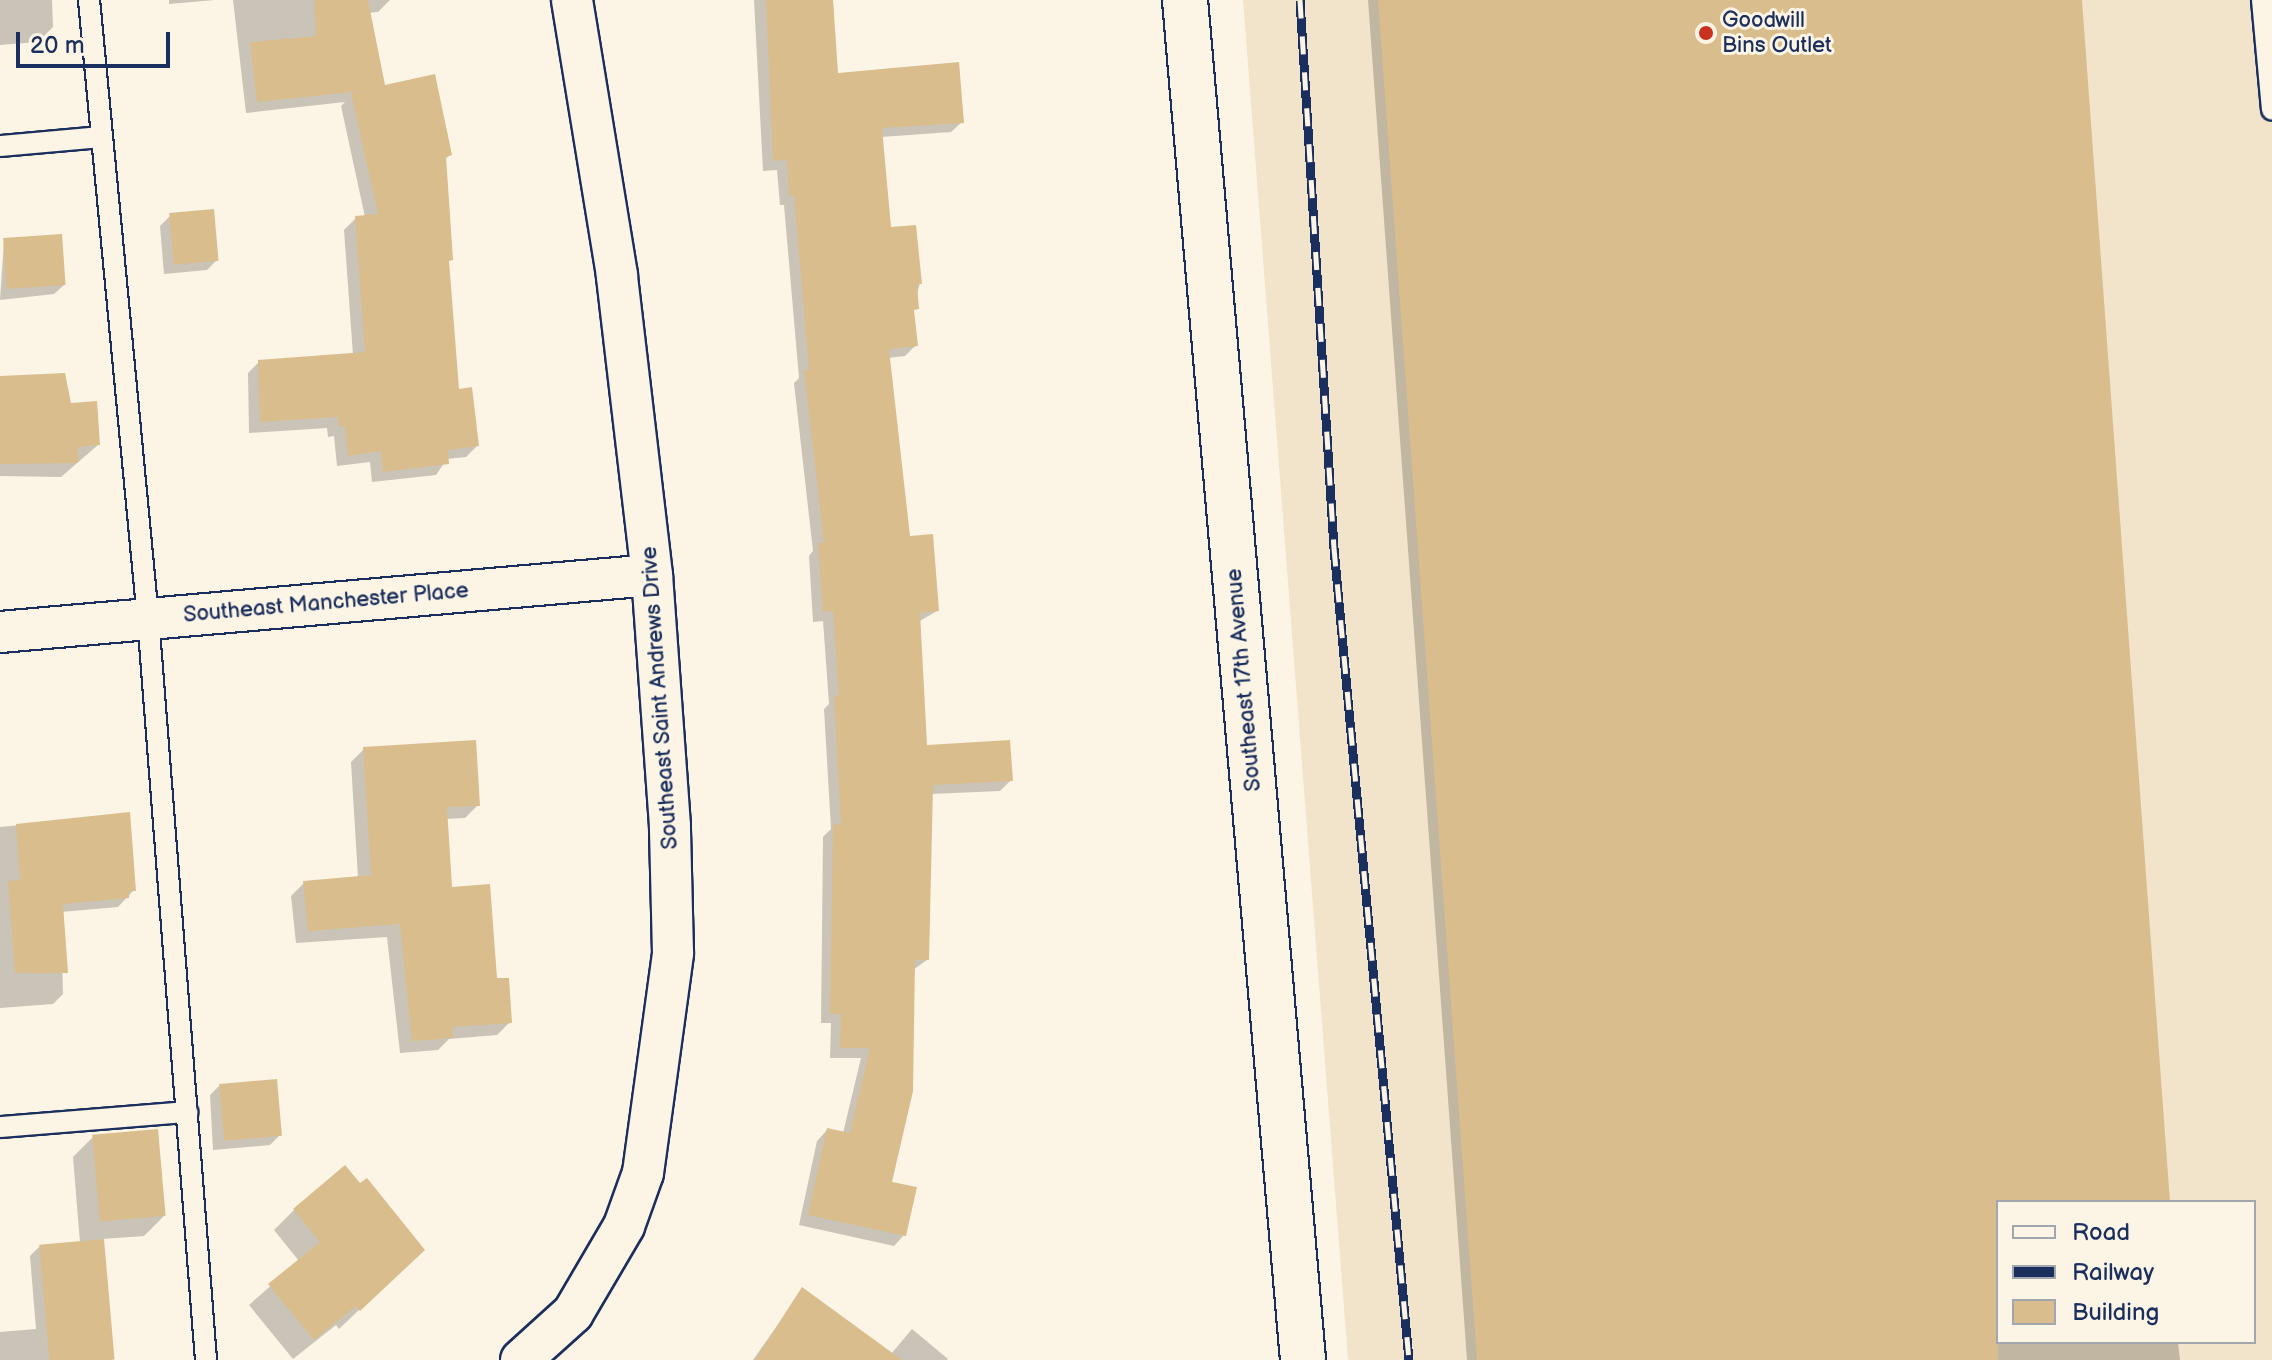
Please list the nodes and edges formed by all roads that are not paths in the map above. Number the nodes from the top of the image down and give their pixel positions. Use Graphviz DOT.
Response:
graph roads {
  1 [pos="89,0"];
  2 [pos="572,0"];
  3 [pos="1185,0"];
  4 [pos="2262,0"];
  5 [pos="2272,110"];
  6 [pos="100,137"];
  7 [pos="0,146"];
  8 [pos="652,575"];
  9 [pos="148,618"];
  10 [pos="0,632"];
  11 [pos="187,1112"];
  12 [pos="0,1127"];
  13 [pos="206,1360"];
  14 [pos="521,1360"];
  15 [pos="1303,1360"];
  1 -- 6 [label="lane"];
  2 -- 8 [label="street, Southeast Saint Andrews Drive"];
  3 -- 15 [label="main road, Southeast 17th Avenue"];
  4 -- 5 [label="lane"];
  6 -- 7 [label="lane"];
  6 -- 9 [label="lane"];
  8 -- 9 [label="street, Southeast Manchester Place"];
  8 -- 14 [label="street, Southeast Saint Andrews Drive"];
  9 -- 10 [label="street, Southeast Manchester Place"];
  9 -- 11 [label="lane"];
  11 -- 12 [label="lane"];
  11 -- 13 [label="lane"];
}
